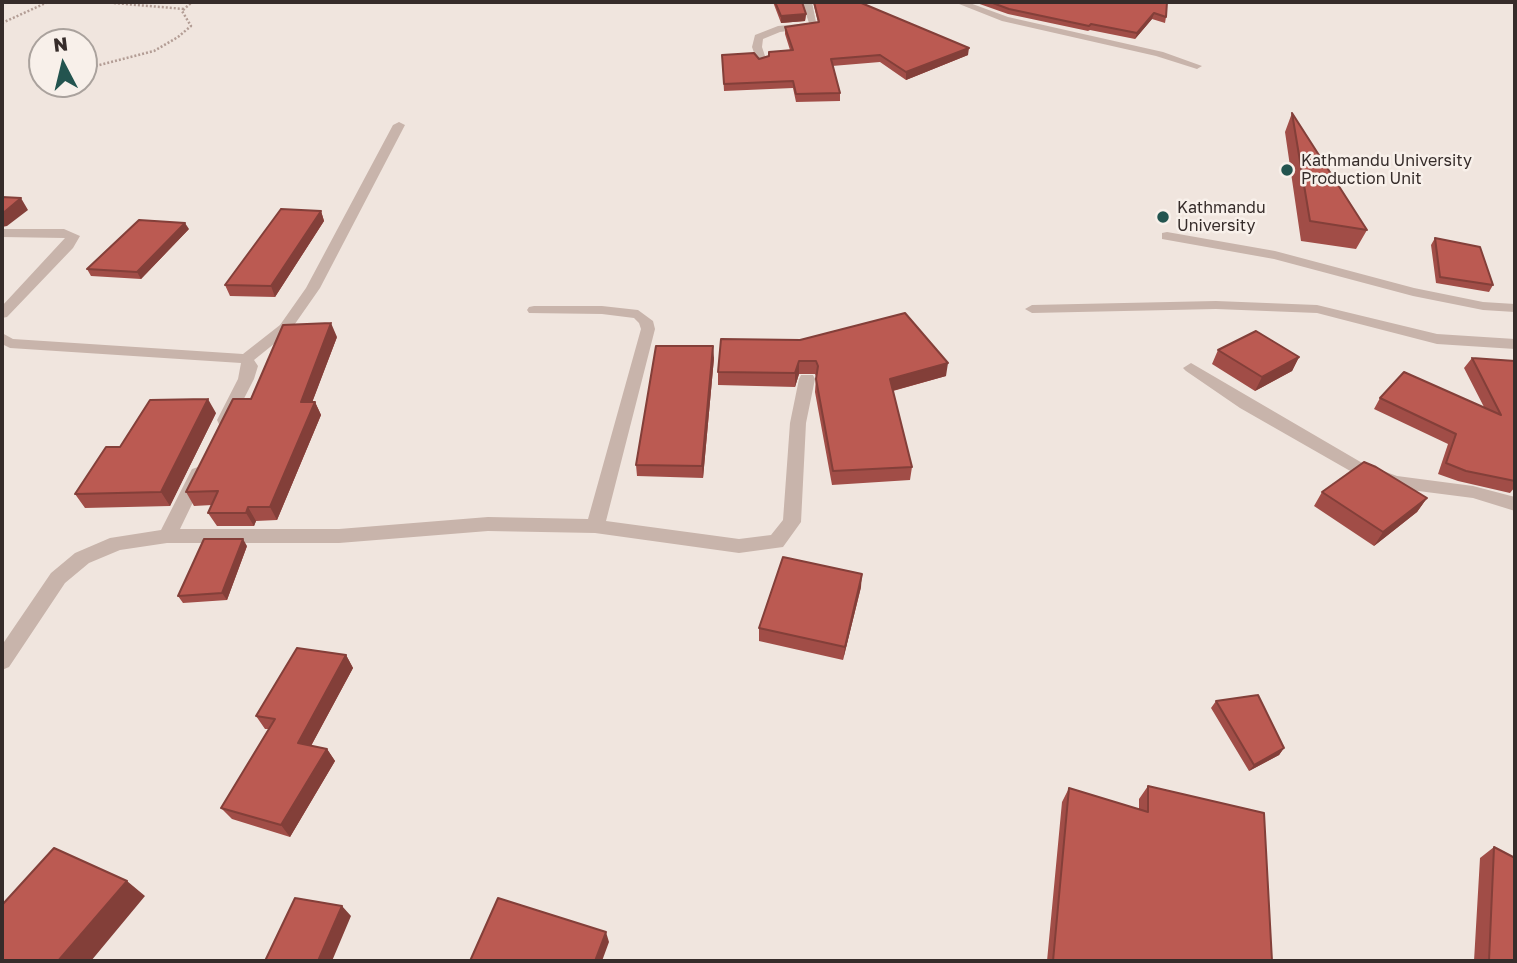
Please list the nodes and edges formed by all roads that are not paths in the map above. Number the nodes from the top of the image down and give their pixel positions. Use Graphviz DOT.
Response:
graph roads {
  1 [pos="807,2"];
  2 [pos="960,2"];
  3 [pos="762,62"];
  4 [pos="1197,66"];
  5 [pos="399,125"];
  6 [pos="2,233"];
  7 [pos="1167,236"];
  8 [pos="1515,308"];
  9 [pos="1032,309"];
  10 [pos="534,310"];
  11 [pos="2,314"];
  12 [pos="2,338"];
  13 [pos="1515,344"];
  14 [pos="246,359"];
  15 [pos="1191,368"];
  16 [pos="807,379"];
  17 [pos="215,439"];
  18 [pos="203,464"];
  19 [pos="1515,504"];
  20 [pos="595,526"];
  21 [pos="167,536"];
  22 [pos="2,661"];
  1 -- 3 [label="street"];
  2 -- 4 [label="street"];
  5 -- 14 [label="street"];
  6 -- 11 [label="street"];
  7 -- 8 [label="street"];
  9 -- 13 [label="street"];
  10 -- 20 [label="street"];
  12 -- 14 [label="street"];
  14 -- 17 [label="street"];
  15 -- 19 [label="street"];
  16 -- 20 [label="street"];
  18 -- 21 [label="street"];
  20 -- 21 [label="street"];
  21 -- 22 [label="street"];
}
